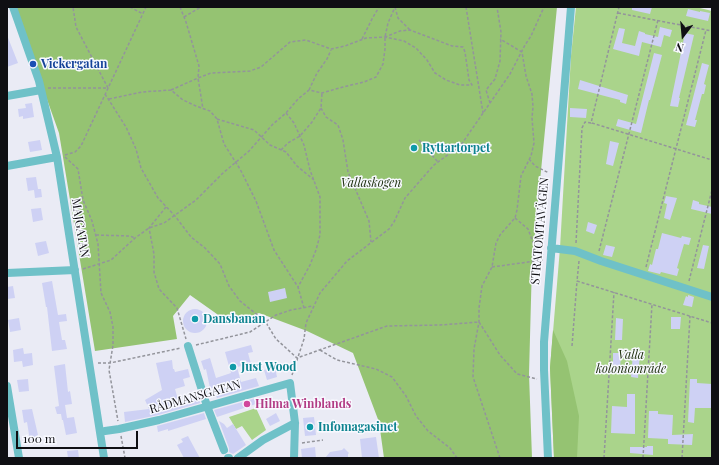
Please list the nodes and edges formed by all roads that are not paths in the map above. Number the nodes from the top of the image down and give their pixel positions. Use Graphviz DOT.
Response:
graph roads {
  1 [pos="12,7"];
  2 [pos="571,7"];
  3 [pos="43,89"];
  4 [pos="7,96"];
  5 [pos="57,157"];
  6 [pos="7,166"];
  7 [pos="551,248"];
  8 [pos="78,270"];
  9 [pos="7,273"];
  10 [pos="712,297"];
  11 [pos="188,346"];
  12 [pos="7,386"];
  13 [pos="206,406"];
  14 [pos="295,423"];
  15 [pos="105,431"];
  16 [pos="224,450"];
  17 [pos="19,458"];
  18 [pos="104,458"];
  19 [pos="238,458"];
  20 [pos="294,458"];
  21 [pos="548,458"];
  1 -- 3 [label="street, MAJGATAN"];
  2 -- 7 [label="street, STRATOMTAVÄGEN"];
  3 -- 4 [label="street"];
  3 -- 5 [label="street, MAJGATAN"];
  5 -- 6 [label="street"];
  5 -- 8 [label="street, MAJGATAN"];
  7 -- 10 [label="street"];
  7 -- 21 [label="street, STRATOMTAVÄGEN"];
  8 -- 9 [label="street"];
  8 -- 18 [label="street, MAJGATAN"];
  11 -- 13 [label="street"];
  12 -- 17 [label="street"];
  13 -- 14 [label="street, RÅDMANSGATAN"];
  13 -- 15 [label="street, RÅDMANSGATAN"];
  13 -- 16 [label="street"];
  14 -- 19 [label="street"];
  14 -- 20 [label="street"];
}
